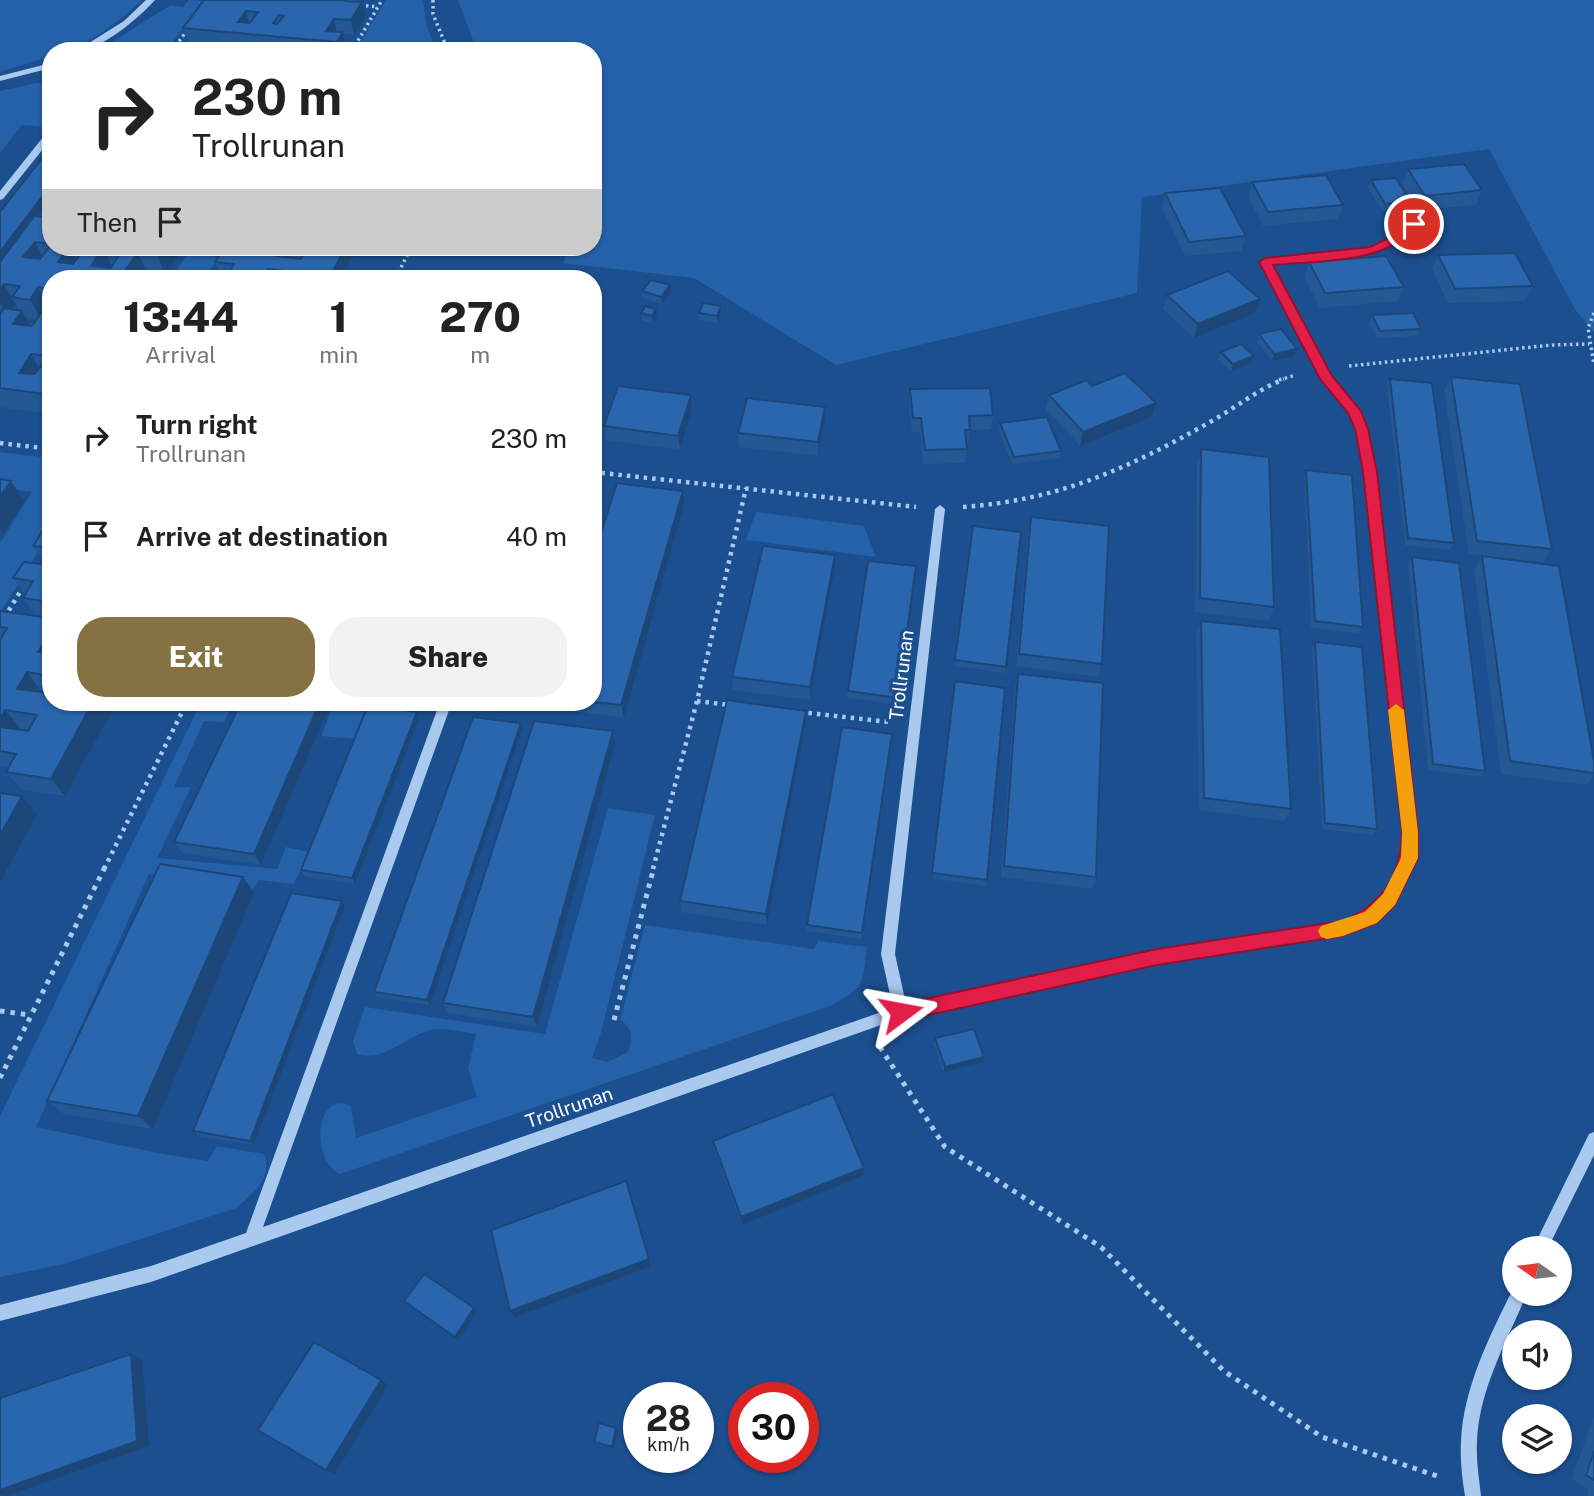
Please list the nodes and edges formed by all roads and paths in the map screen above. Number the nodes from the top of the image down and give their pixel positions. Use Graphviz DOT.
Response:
graph roads {
  1 [pos="151,0"];
  2 [pos="382,0"];
  3 [pos="433,0"];
  4 [pos="351,5"];
  5 [pos="378,7"];
  6 [pos="195,20"];
  7 [pos="95,42"];
  8 [pos="179,42"];
  9 [pos="357,42"];
  10 [pos="445,42"];
  11 [pos="42,67"];
  12 [pos="0,79"];
  13 [pos="42,144"];
  14 [pos="0,197"];
  15 [pos="1414,224"];
  16 [pos="1594,313"];
  17 [pos="1589,344"];
  18 [pos="1594,365"];
  19 [pos="1321,369"];
  20 [pos="0,443"];
  21 [pos="42,448"];
  22 [pos="602,473"];
  23 [pos="746,487"];
  24 [pos="940,509"];
  25 [pos="30,575"];
  26 [pos="1,622"];
  27 [pos="15,623"];
  28 [pos="697,701"];
  29 [pos="738,705"];
  30 [pos="183,711"];
  31 [pos="443,711"];
  32 [pos="792,711"];
  33 [pos="914,725"];
  34 [pos="0,1011"];
  35 [pos="901,1012"];
  36 [pos="31,1016"];
  37 [pos="614,1020"];
  38 [pos="864,1023"];
  39 [pos="0,1078"];
  40 [pos="1594,1139"];
  41 [pos="1546,1236"];
  42 [pos="251,1240"];
  43 [pos="1513,1306"];
  44 [pos="0,1313"];
  45 [pos="1472,1492"];
  1 -- 7 [label="street"];
  2 -- 5 [label="path"];
  3 -- 10 [label="path"];
  4 -- 5 [label="path"];
  5 -- 9 [label="path"];
  6 -- 8 [label="path"];
  11 -- 12 [label="street"];
  13 -- 14 [label="street"];
  15 -- 19 [label="street, Trollrunan"];
  16 -- 17 [label="path"];
  17 -- 18 [label="path"];
  17 -- 19 [label="path"];
  19 -- 24 [label="path"];
  19 -- 35 [label="street, Trollrunan"];
  20 -- 21 [label="path"];
  22 -- 23 [label="path"];
  23 -- 24 [label="path"];
  23 -- 28 [label="path"];
  24 -- 33 [label="street, Trollrunan"];
  25 -- 26 [label="path"];
  26 -- 27 [label="path"];
  28 -- 29 [label="path"];
  28 -- 37 [label="path"];
  30 -- 36 [label="path"];
  31 -- 42 [label="street"];
  32 -- 33 [label="path"];
  33 -- 35 [label="street, Trollrunan"];
  34 -- 36 [label="path"];
  35 -- 38 [label="street, Trollrunan"];
  36 -- 39 [label="path"];
  38 -- 42 [label="street, Trollrunan"];
  38 -- 45 [label="path"];
  40 -- 41 [label="street"];
  42 -- 44 [label="street, Trollrunan"];
  43 -- 45 [label="street"];
}
